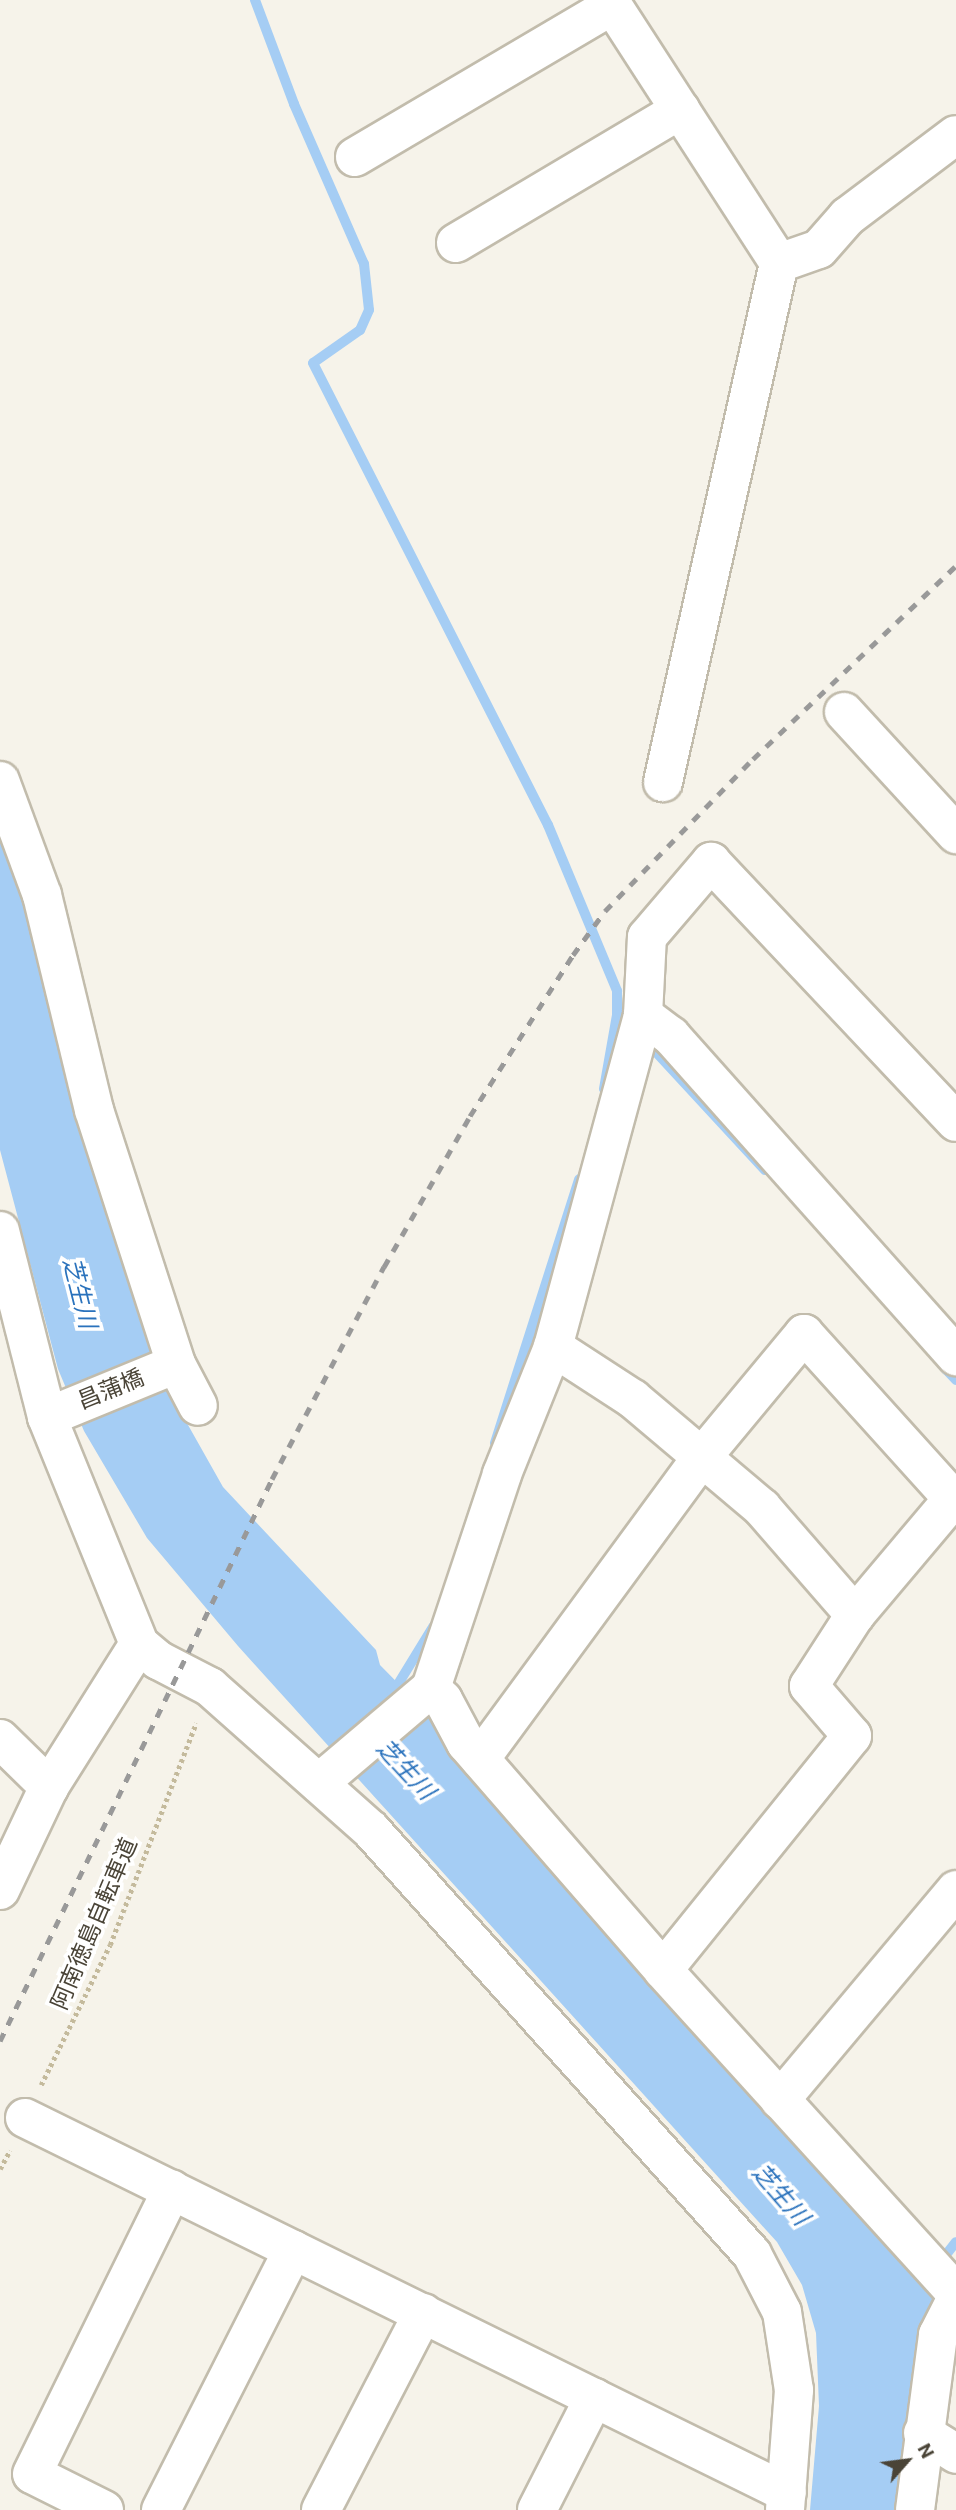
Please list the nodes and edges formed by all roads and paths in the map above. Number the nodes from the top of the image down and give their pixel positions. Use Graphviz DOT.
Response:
graph roads {
  1 [pos="611,3"];
  2 [pos="680,110"];
  3 [pos="956,135"];
  4 [pos="355,157"];
  5 [pos="456,243"];
  6 [pos="779,263"];
  7 [pos="844,712"];
  8 [pos="0,781"];
  9 [pos="663,782"];
  10 [pos="956,834"];
  11 [pos="643,1015"];
  12 [pos="956,1122"];
  13 [pos="0,1231"];
  14 [pos="553,1347"];
  15 [pos="956,1356"];
  16 [pos="169,1367"];
  17 [pos="198,1406"];
  18 [pos="54,1414"];
  19 [pos="702,1457"];
  20 [pos="954,1497"];
  21 [pos="855,1615"];
  22 [pos="139,1644"];
  23 [pos="210,1687"];
  24 [pos="426,1693"];
  25 [pos="0,1739"];
  26 [pos="480,1759"];
  27 [pos="326,1779"];
  28 [pos="49,1787"];
  29 [pos="0,1889"];
  30 [pos="956,1890"];
  31 [pos="663,1970"];
  32 [pos="780,2100"];
  33 [pos="25,2118"];
  34 [pos="0,2169"];
  35 [pos="172,2190"];
  36 [pos="293,2250"];
  37 [pos="946,2301"];
  38 [pos="423,2314"];
  39 [pos="594,2398"];
  40 [pos="923,2433"];
  41 [pos="956,2454"];
  42 [pos="786,2501"];
  43 [pos="104,2510"];
  44 [pos="161,2510"];
  45 [pos="321,2510"];
  46 [pos="537,2510"];
  47 [pos="915,2510"];
  1 -- 2 [label="street"];
  1 -- 4 [label="street"];
  2 -- 5 [label="street"];
  2 -- 6 [label="street"];
  3 -- 6 [label="street"];
  6 -- 9 [label="street"];
  7 -- 10 [label="street"];
  8 -- 16 [label="street"];
  11 -- 12 [label="street"];
  11 -- 14 [label="street"];
  11 -- 15 [label="street"];
  13 -- 18 [label="street"];
  14 -- 19 [label="street"];
  14 -- 24 [label="street"];
  16 -- 17 [label="street"];
  16 -- 18 [label="street, 昌蒲橋"];
  18 -- 22 [label="street"];
  19 -- 20 [label="street"];
  19 -- 21 [label="street"];
  19 -- 26 [label="street"];
  20 -- 21 [label="street"];
  21 -- 31 [label="street"];
  22 -- 23 [label="street"];
  22 -- 28 [label="street"];
  23 -- 27 [label="street"];
  23 -- 33 [label="path, 阿南徳島自転車道"];
  24 -- 26 [label="street"];
  24 -- 27 [label="street"];
  25 -- 28 [label="street"];
  26 -- 31 [label="street"];
  27 -- 42 [label="street"];
  28 -- 29 [label="street"];
  30 -- 32 [label="street"];
  31 -- 32 [label="street"];
  32 -- 37 [label="street"];
  33 -- 34 [label="path, 阿南徳島自転車道"];
  33 -- 35 [label="street"];
  35 -- 36 [label="street"];
  35 -- 43 [label="street"];
  36 -- 38 [label="street"];
  36 -- 44 [label="street"];
  37 -- 40 [label="street"];
  38 -- 39 [label="street"];
  38 -- 45 [label="street"];
  39 -- 42 [label="street"];
  39 -- 46 [label="street"];
  40 -- 41 [label="street"];
  40 -- 47 [label="street"];
}
